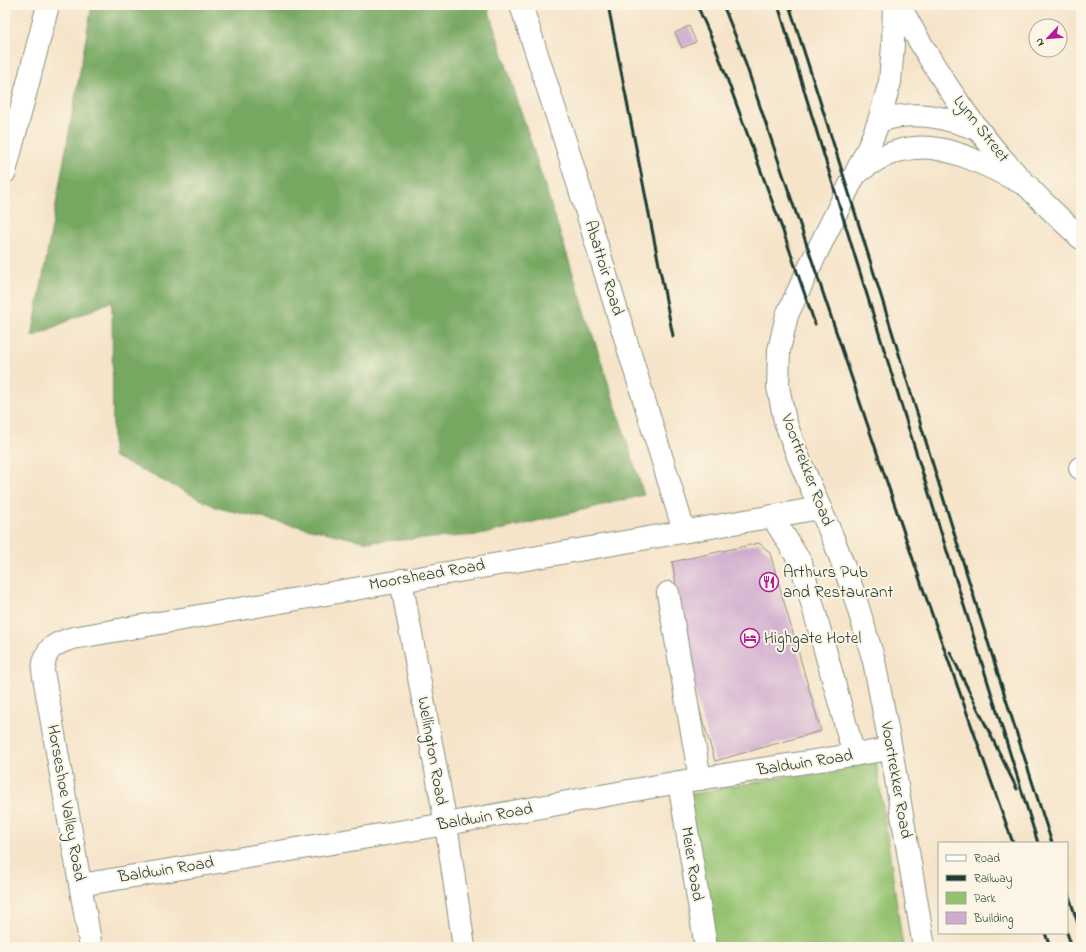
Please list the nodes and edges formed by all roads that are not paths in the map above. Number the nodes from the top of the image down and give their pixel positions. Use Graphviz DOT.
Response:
graph roads {
  1 [pos="48,5"];
  2 [pos="521,5"];
  3 [pos="894,5"];
  4 [pos="899,5"];
  5 [pos="878,121"];
  6 [pos="979,130"];
  7 [pos="5,172"];
  8 [pos="855,174"];
  9 [pos="1028,186"];
  10 [pos="1081,238"];
  11 [pos="820,508"];
  12 [pos="772,516"];
  13 [pos="684,531"];
  14 [pos="401,580"];
  15 [pos="668,593"];
  16 [pos="44,660"];
  17 [pos="891,750"];
  18 [pos="854,755"];
  19 [pos="700,779"];
  20 [pos="679,782"];
  21 [pos="446,824"];
  22 [pos="80,885"];
  23 [pos="91,947"];
  24 [pos="464,947"];
  25 [pos="706,947"];
  26 [pos="924,947"];
  1 -- 7 [label="main road"];
  2 -- 13 [label="main road, Abattoir Road"];
  3 -- 5 [label="main road, Voortrekker Road"];
  4 -- 6 [label="main road, Lynn Street"];
  5 -- 6 [label="main road"];
  5 -- 8 [label="main road, Voortrekker Road"];
  6 -- 9 [label="main road, Lynn Street"];
  8 -- 9 [label="main road"];
  8 -- 11 [label="main road, Voortrekker Road"];
  9 -- 10 [label="main road, Lynn Street"];
  11 -- 12 [label="main road, Moorshead Road"];
  11 -- 17 [label="main road, Voortrekker Road"];
  12 -- 13 [label="main road, Moorshead Road"];
  12 -- 18 [label="main road"];
  13 -- 14 [label="main road, Moorshead Road"];
  14 -- 16 [label="main road, Moorshead Road"];
  14 -- 21 [label="main road, Wellington Road"];
  15 -- 19 [label="main road"];
  16 -- 22 [label="main road, Horseshoe Valley Road"];
  17 -- 18 [label="main road, Baldwin Road"];
  17 -- 26 [label="main road, Voortrekker Road"];
  18 -- 19 [label="main road, Baldwin Road"];
  19 -- 20 [label="main road, Baldwin Road"];
  20 -- 21 [label="main road, Baldwin Road"];
  20 -- 25 [label="main road, Meier Road"];
  21 -- 22 [label="main road, Baldwin Road"];
  21 -- 24 [label="main road, Wellington Road"];
  22 -- 23 [label="main road, Horseshoe Valley Road"];
}
